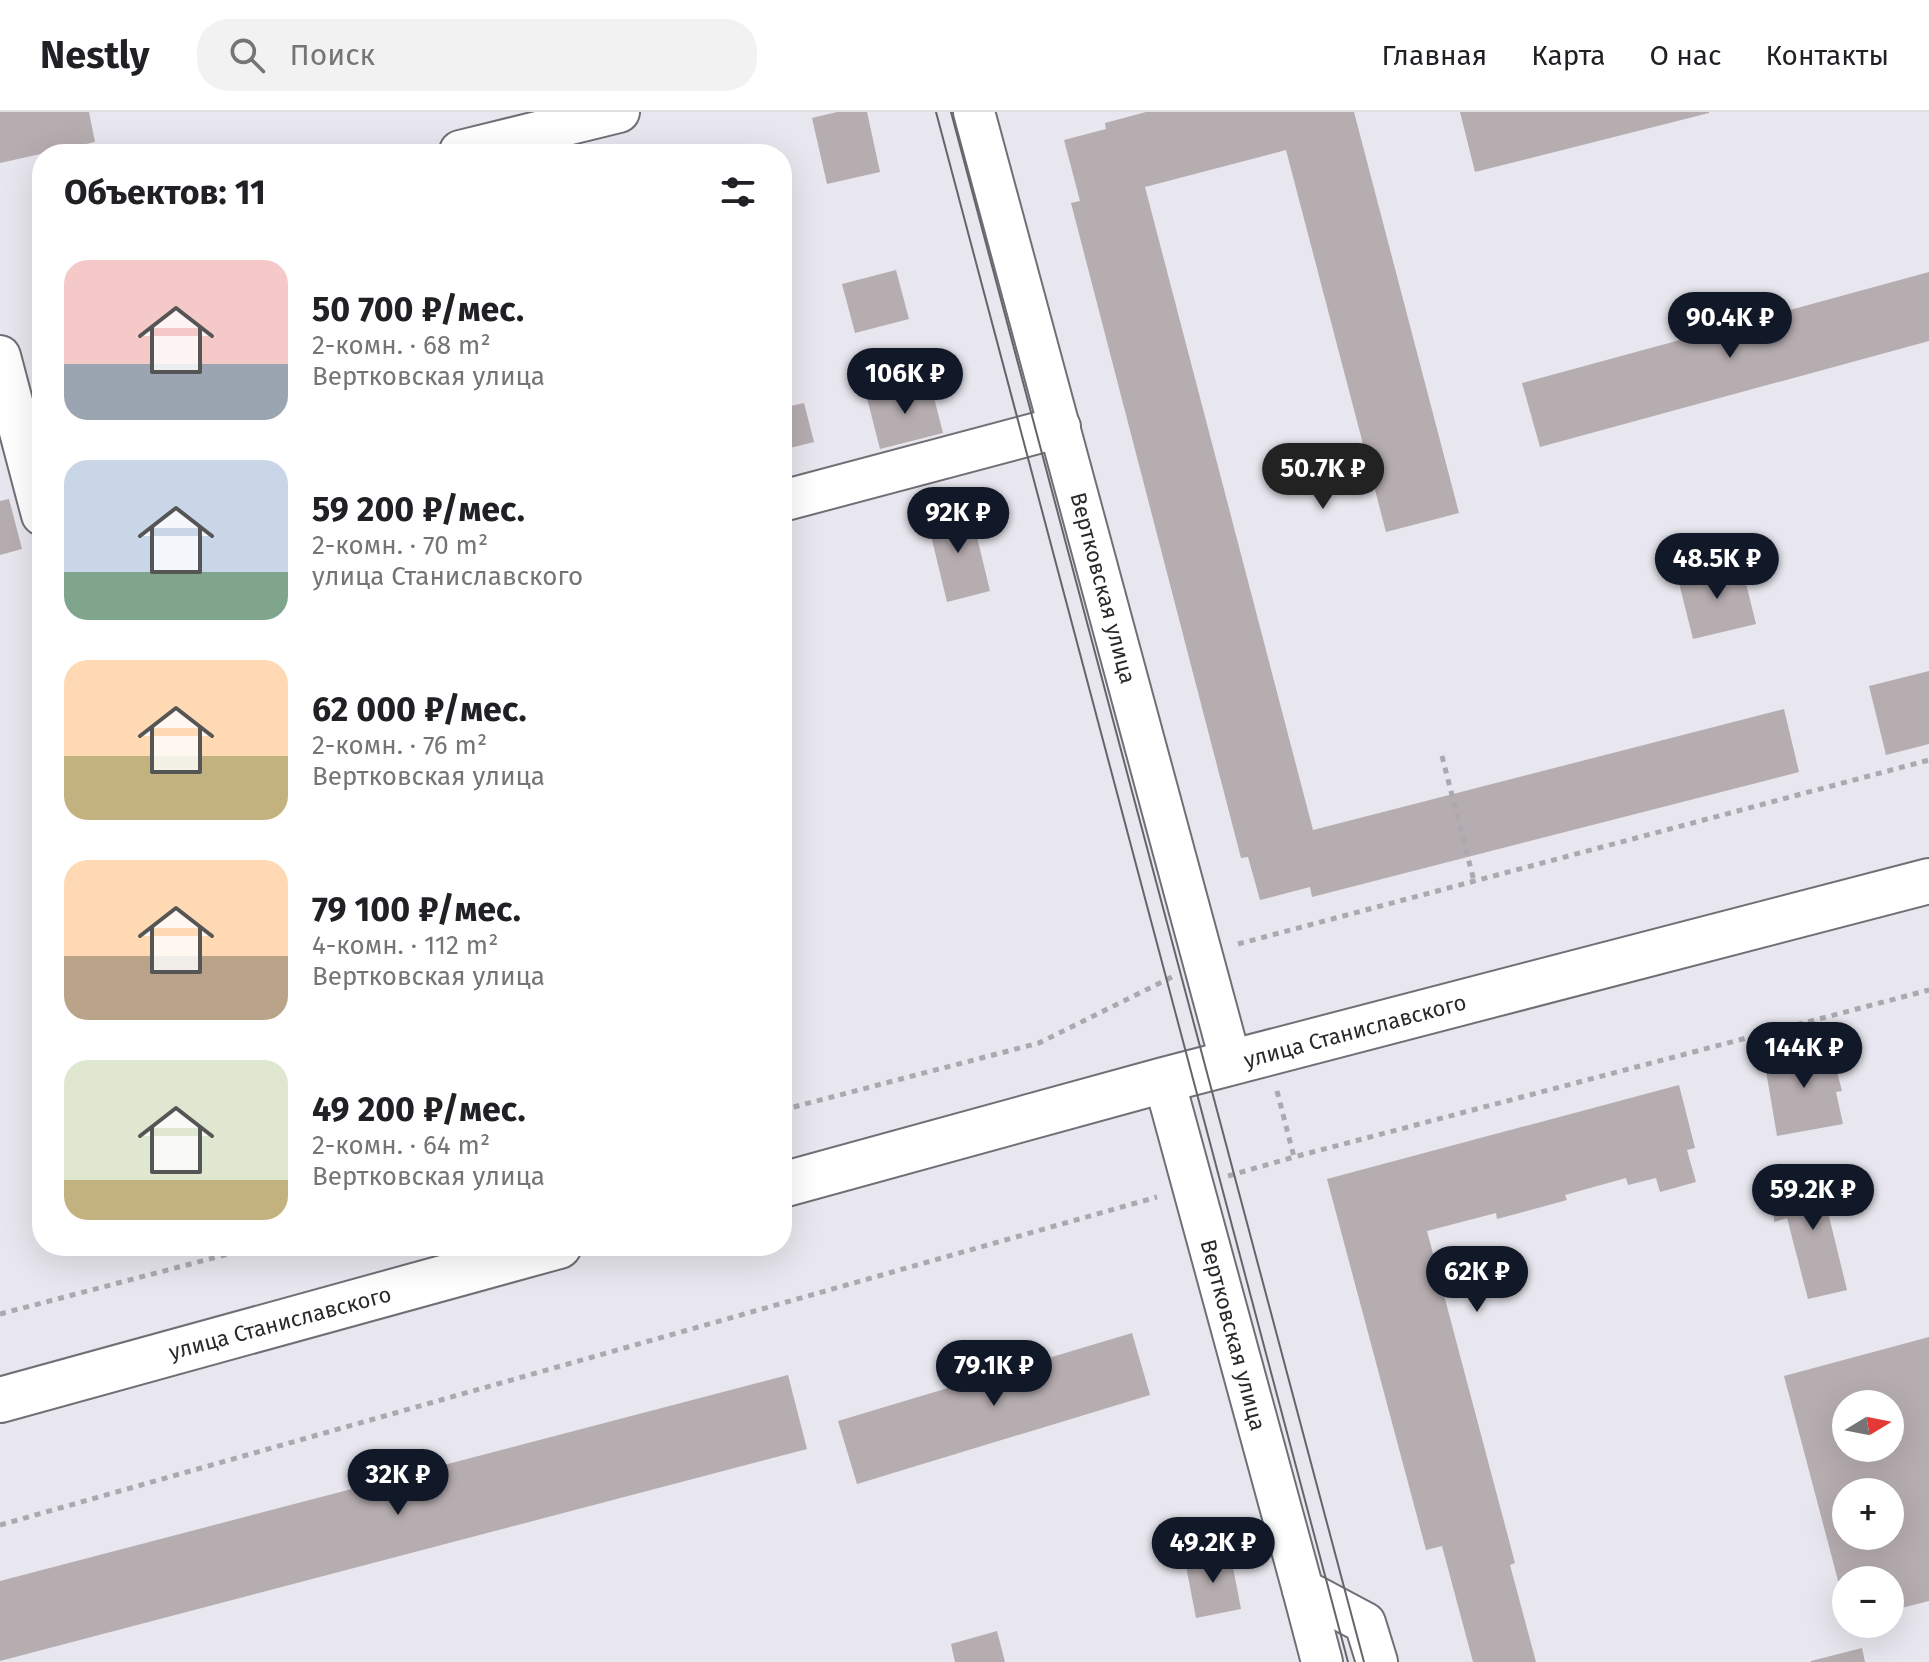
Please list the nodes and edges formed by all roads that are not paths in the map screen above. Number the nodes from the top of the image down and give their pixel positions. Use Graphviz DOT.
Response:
graph roads {
  1 [pos="619,112"];
  2 [pos="974,112"];
  3 [pos="489,144"];
  4 [pos="0,356"];
  5 [pos="1060,427"];
  6 [pos="32,477"];
  7 [pos="792,498"];
  8 [pos="1929,881"];
  9 [pos="1250,1058"];
  10 [pos="1164,1080"];
  11 [pos="792,1182"];
  12 [pos="523,1256"];
  13 [pos="0,1400"];
  14 [pos="1303,1590"];
  15 [pos="1322,1662"];
  16 [pos="1377,1662"];
  1 -- 3 [label="street"];
  2 -- 5 [label="street, Вертковская улица"];
  4 -- 6 [label="street"];
  5 -- 7 [label="street"];
  5 -- 9 [label="street, Вертковская улица"];
  8 -- 9 [label="main road, улица Станиславского"];
  9 -- 10 [label="main road, улица Станиславского"];
  10 -- 11 [label="main road, улица Станиславского"];
  10 -- 14 [label="street, Вертковская улица"];
  12 -- 13 [label="main road, улица Станиславского"];
  14 -- 15 [label="street, Вертковская улица"];
  14 -- 16 [label="street"];
}
